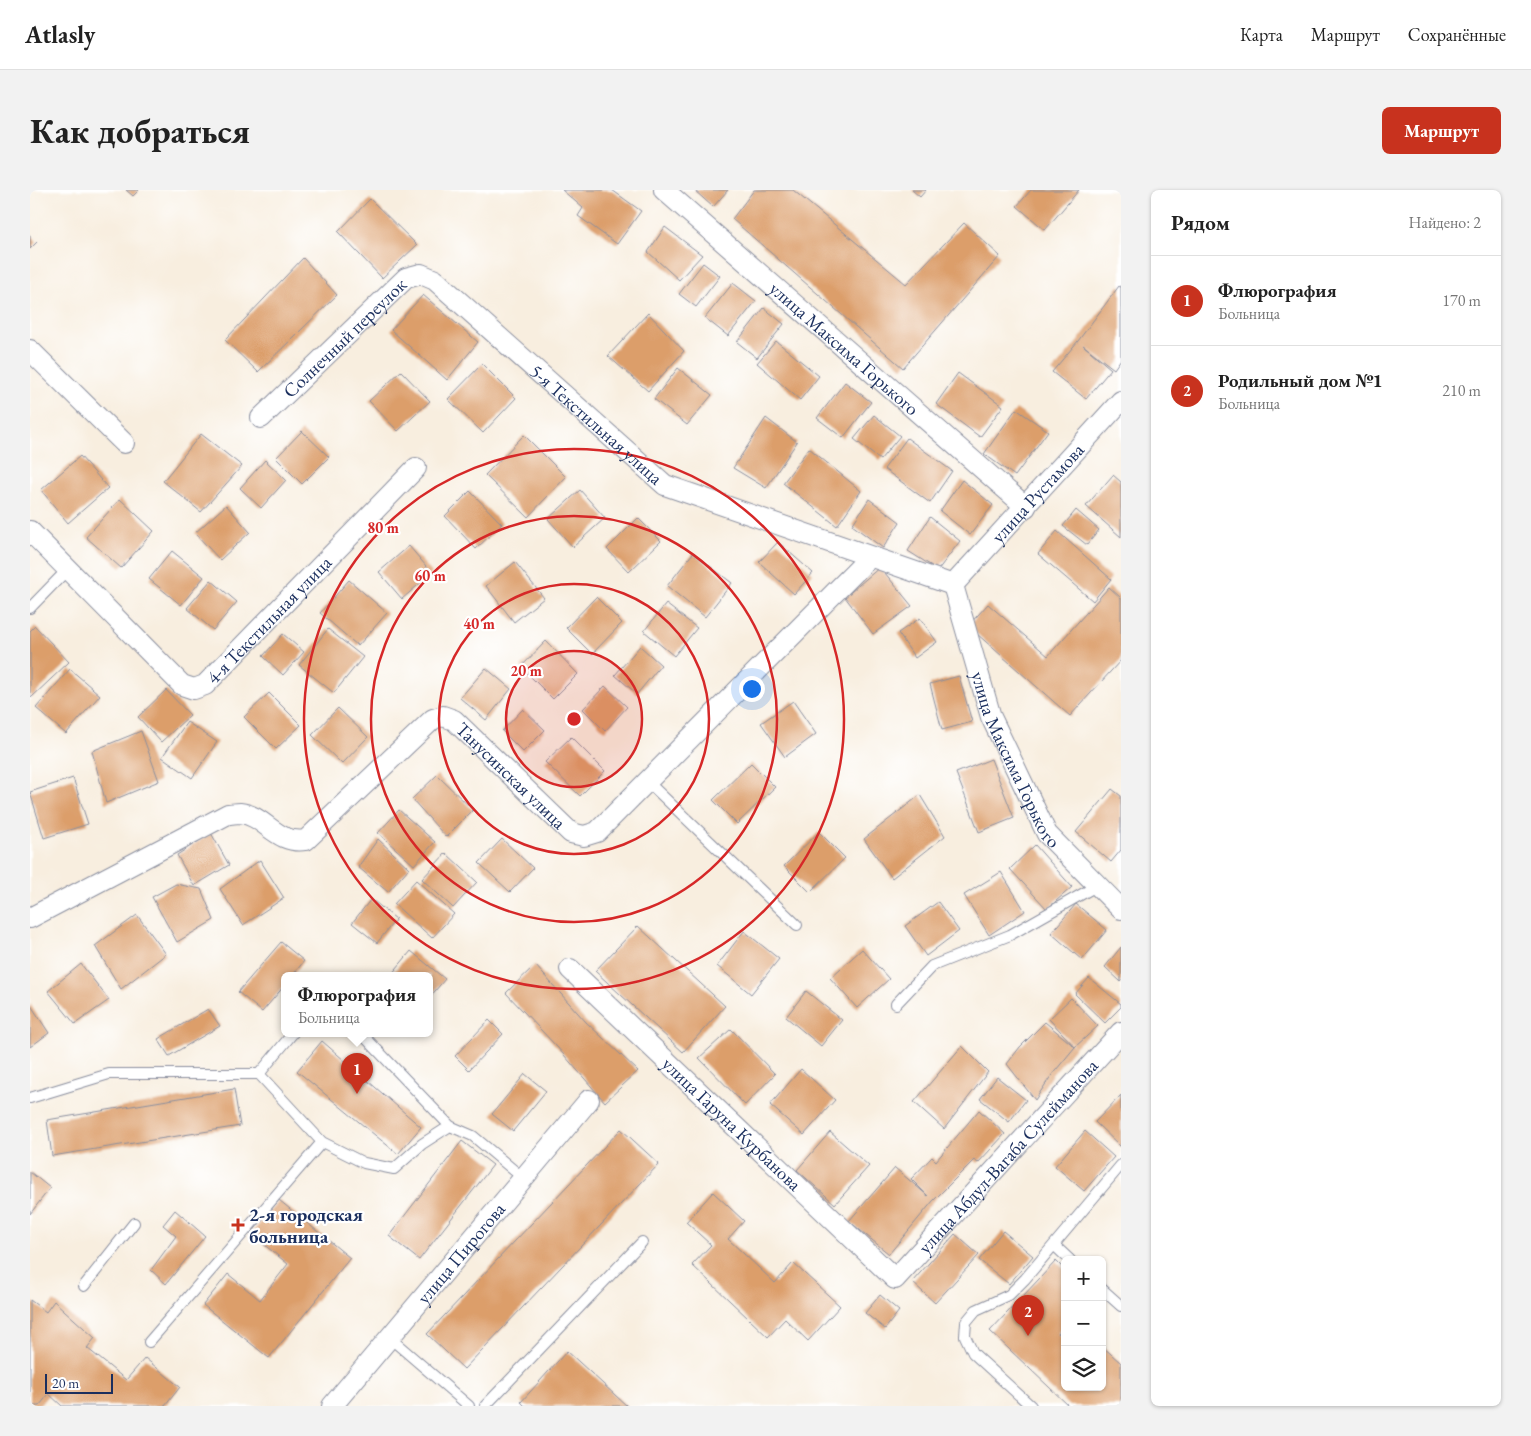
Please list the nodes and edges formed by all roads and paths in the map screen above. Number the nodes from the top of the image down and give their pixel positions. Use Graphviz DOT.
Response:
graph roads {
  1 [pos="664,190"];
  2 [pos="435,280"];
  3 [pos="30,350"];
  4 [pos="1121,401"];
  5 [pos="261,418"];
  6 [pos="124,443"];
  7 [pos="416,468"];
  8 [pos="1026,507"];
  9 [pos="30,531"];
  10 [pos="870,557"];
  11 [pos="68,569"];
  12 [pos="953,585"];
  13 [pos="30,608"];
  14 [pos="647,781"];
  15 [pos="1098,885"];
  16 [pos="1121,908"];
  17 [pos="30,918"];
  18 [pos="797,925"];
  19 [pos="570,969"];
  20 [pos="896,1004"];
  21 [pos="1121,1032"];
  22 [pos="290,1037"];
  23 [pos="365,1037"];
  24 [pos="259,1074"];
  25 [pos="30,1098"];
  26 [pos="589,1100"];
  27 [pos="450,1126"];
  28 [pos="322,1142"];
  29 [pos="1121,1165"];
  30 [pos="523,1178"];
  31 [pos="134,1223"];
  32 [pos="642,1242"];
  33 [pos="1054,1245"];
  34 [pos="1066,1256"];
  35 [pos="895,1279"];
  36 [pos="84,1286"];
  37 [pos="1106,1293"];
  38 [pos="1121,1306"];
  39 [pos="390,1338"];
  40 [pos="149,1342"];
  41 [pos="332,1406"];
  42 [pos="469,1406"];
  43 [pos="485,1406"];
  44 [pos="1031,1406"];
  1 -- 8 [label="street, улица Максима Горького"];
  2 -- 5 [label="street, Солнечный переулок"];
  2 -- 10 [label="street, 5-я Текстильная улица"];
  3 -- 6 [label="street"];
  4 -- 8 [label="street, улица Рустамова"];
  7 -- 11 [label="street, 4-я Текстильная улица"];
  8 -- 12 [label="street, улица Рустамова"];
  9 -- 11 [label="street, 4-я Текстильная улица"];
  10 -- 12 [label="street, 5-я Текстильная улица"];
  10 -- 14 [label="street, Танусинская улица"];
  11 -- 13 [label="lane"];
  12 -- 15 [label="street, улица Максима Горького"];
  14 -- 17 [label="street, Танусинская улица"];
  14 -- 18 [label="lane"];
  15 -- 16 [label="street, улица Максима Горького"];
  15 -- 20 [label="lane"];
  19 -- 35 [label="street, улица Гаруна Курбанова"];
  21 -- 35 [label="street, улица Абдул-Вагаба Сулейманова"];
  22 -- 24 [label="lane"];
  23 -- 27 [label="lane"];
  24 -- 25 [label="lane"];
  24 -- 28 [label="lane"];
  26 -- 30 [label="street, улица Пирогова"];
  27 -- 28 [label="lane"];
  27 -- 30 [label="lane"];
  28 -- 40 [label="lane"];
  29 -- 33 [label="lane"];
  30 -- 39 [label="street, улица Пирогова"];
  31 -- 36 [label="lane"];
  32 -- 43 [label="lane"];
  33 -- 34 [label="lane"];
  33 -- 44 [label="lane"];
  37 -- 38 [label="lane"];
  39 -- 41 [label="street, улица Пирогова"];
  39 -- 42 [label="lane"];
}
